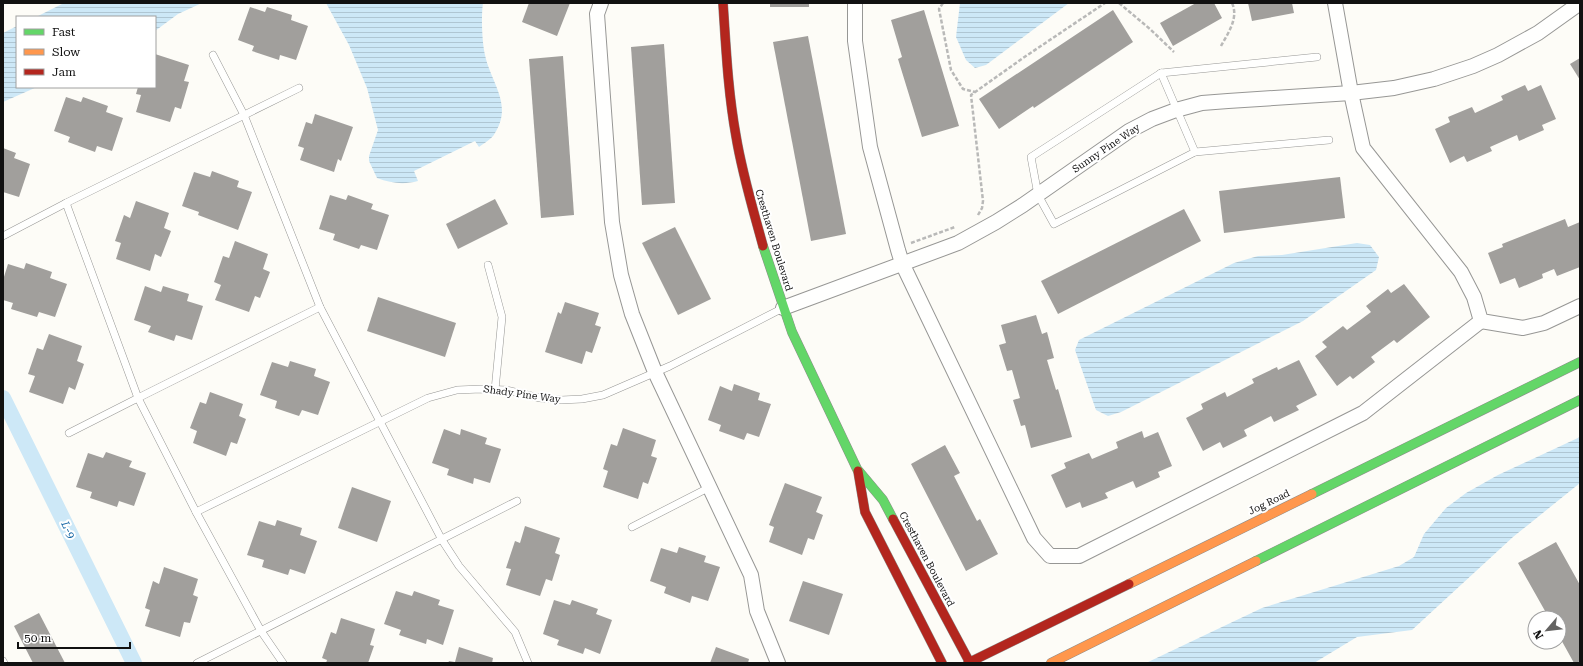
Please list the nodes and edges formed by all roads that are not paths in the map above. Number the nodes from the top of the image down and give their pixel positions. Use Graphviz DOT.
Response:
graph roads {
  1 [pos="601,3"];
  2 [pos="723,3"];
  3 [pos="855,3"];
  4 [pos="1335,3"];
  5 [pos="1580,3"];
  6 [pos="213,55"];
  7 [pos="1317,57"];
  8 [pos="1161,73"];
  9 [pos="299,88"];
  10 [pos="1351,92"];
  11 [pos="1176,110"];
  12 [pos="244,115"];
  13 [pos="1329,140"];
  14 [pos="1195,152"];
  15 [pos="1038,195"];
  16 [pos="66,203"];
  17 [pos="3,236"];
  18 [pos="902,263"];
  19 [pos="488,265"];
  20 [pos="1580,306"];
  21 [pos="320,307"];
  22 [pos="784,308"];
  23 [pos="1481,322"];
  24 [pos="1580,362"];
  25 [pos="655,372"];
  26 [pos="495,390"];
  27 [pos="138,398"];
  28 [pos="1580,400"];
  29 [pos="380,421"];
  30 [pos="69,433"];
  31 [pos="857,469"];
  32 [pos="710,487"];
  33 [pos="517,501"];
  34 [pos="196,512"];
  35 [pos="632,527"];
  36 [pos="442,540"];
  37 [pos="261,631"];
  38 [pos="197,663"];
  39 [pos="283,663"];
  40 [pos="528,663"];
  41 [pos="778,663"];
  42 [pos="942,663"];
  43 [pos="969,663"];
  44 [pos="1051,663"];
  1 -- 25 [label="street"];
  2 -- 22 [label="main road, Cresthaven Boulevard"];
  3 -- 18 [label="street"];
  4 -- 10 [label="street"];
  5 -- 10 [label="street, Sunny Pine Way"];
  6 -- 12 [label="lane"];
  7 -- 8 [label="lane"];
  8 -- 11 [label="lane"];
  8 -- 15 [label="lane"];
  9 -- 12 [label="lane"];
  10 -- 11 [label="street, Sunny Pine Way"];
  10 -- 23 [label="street"];
  11 -- 14 [label="lane"];
  11 -- 15 [label="street, Sunny Pine Way"];
  12 -- 16 [label="lane"];
  12 -- 21 [label="lane"];
  13 -- 14 [label="lane"];
  14 -- 15 [label="lane"];
  15 -- 18 [label="street, Sunny Pine Way"];
  16 -- 17 [label="lane"];
  16 -- 27 [label="lane"];
  18 -- 22 [label="street, Sunny Pine Way"];
  18 -- 23 [label="street"];
  19 -- 26 [label="lane"];
  20 -- 23 [label="street"];
  21 -- 27 [label="lane"];
  21 -- 29 [label="lane"];
  22 -- 25 [label="lane, Shady Pine Way"];
  22 -- 31 [label="main road, Cresthaven Boulevard"];
  24 -- 43 [label="main road, Jog Road"];
  25 -- 26 [label="lane, Shady Pine Way"];
  25 -- 32 [label="street"];
  26 -- 29 [label="lane, Shady Pine Way"];
  27 -- 30 [label="lane"];
  27 -- 34 [label="lane"];
  28 -- 44 [label="main road"];
  29 -- 34 [label="lane, Shady Pine Way"];
  29 -- 36 [label="lane"];
  31 -- 42 [label="main road, Cresthaven Boulevard"];
  31 -- 43 [label="main road, Cresthaven Boulevard"];
  32 -- 35 [label="lane"];
  32 -- 41 [label="street"];
  33 -- 36 [label="lane"];
  34 -- 37 [label="lane"];
  36 -- 37 [label="lane"];
  36 -- 40 [label="lane"];
  37 -- 38 [label="lane"];
  37 -- 39 [label="lane"];
}
